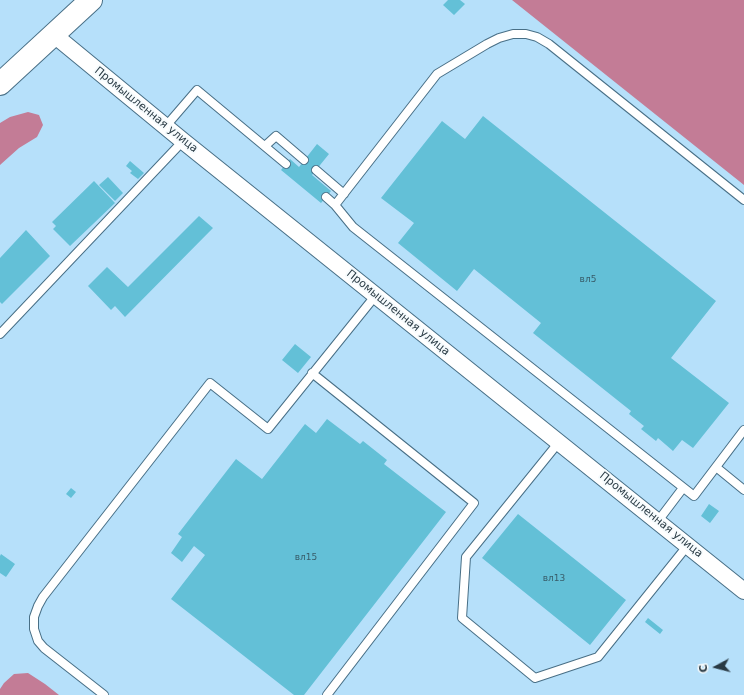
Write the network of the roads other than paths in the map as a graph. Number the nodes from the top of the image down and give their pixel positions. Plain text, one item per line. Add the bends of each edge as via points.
1 (91, 0) edge
2 (53, 34) junction
3 (0, 84) edge
4 (166, 126) junction
5 (183, 141) junction
6 (266, 146) junction
7 (304, 160) dead end
8 (286, 164) dead end
9 (316, 170) dead end
10 (344, 194) junction
11 (326, 197) dead end
12 (744, 200) edge
13 (335, 205) junction
14 (376, 295) junction
15 (0, 334) edge
16 (312, 373) junction
17 (744, 430) edge
18 (559, 442) junction
19 (716, 467) junction
20 (683, 488) junction
21 (744, 490) edge
22 (658, 520) junction
23 (688, 545) junction
24 (744, 590) edge
25 (104, 695) edge
26 (327, 695) edge

1 - 2 main road
2 - 3 main road
2 - 4 street, Промышленная улица
4 - 5 street, Промышленная улица
4 - 6 lane via 197,90
5 - 14 street, Промышленная улица
5 - 15 lane
6 - 7 lane via 276,136
6 - 8 lane
9 - 10 lane
10 - 12 lane via 437,74 499,38 526,34 549,44
10 - 13 lane
11 - 13 lane
13 - 20 lane via 354,226
14 - 16 lane
14 - 18 street, Промышленная улица
16 - 25 lane via 268,429 210,383 43,596 34,618 38,641
16 - 26 lane via 474,503
17 - 19 lane
18 - 22 street, Промышленная улица
18 - 23 lane via 466,557 462,618 535,678 598,657
19 - 20 lane via 694,496
19 - 21 lane
20 - 22 lane
22 - 23 street, Промышленная улица
23 - 24 street, Промышленная улица

